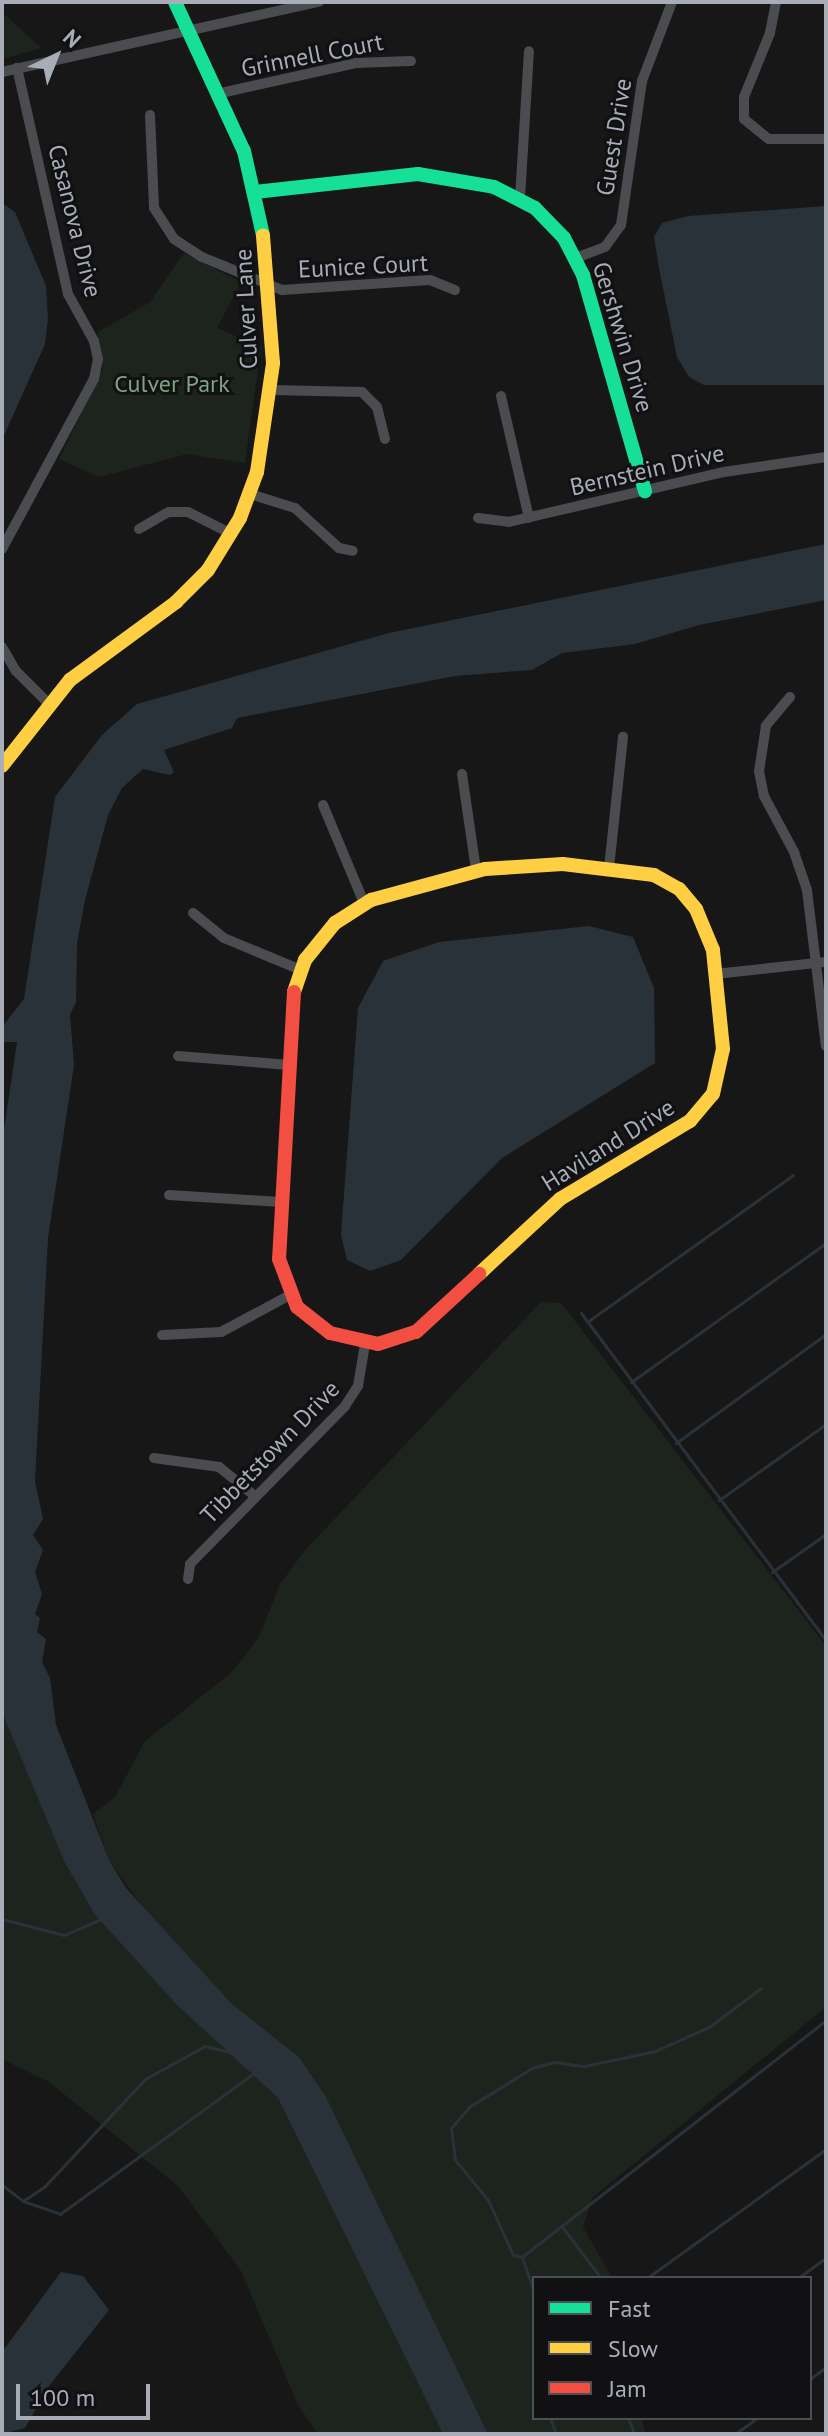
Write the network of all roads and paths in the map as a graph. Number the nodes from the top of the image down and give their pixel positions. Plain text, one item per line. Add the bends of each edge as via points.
1 (175, 2) edge
2 (319, 2) edge
3 (672, 2) edge
4 (776, 2) edge
5 (191, 28) junction
6 (529, 51) dead end
7 (411, 61) dead end
8 (17, 68) junction
9 (2, 72) edge
10 (221, 93) junction
11 (150, 115) dead end
12 (826, 139) edge
13 (255, 192) junction
14 (520, 198) junction
15 (576, 258) junction
16 (272, 287) junction
17 (455, 290) dead end
18 (271, 390) junction
19 (501, 396) dead end
20 (385, 439) dead end
21 (826, 457) edge
22 (645, 491) junction
23 (250, 494) junction
24 (478, 518) dead end
25 (529, 518) junction
26 (139, 529) dead end
27 (232, 534) junction
28 (2, 549) edge
29 (353, 551) dead end
30 (2, 647) edge
31 (790, 697) dead end
32 (48, 703) junction
33 (623, 737) dead end
34 (2, 766) edge
35 (462, 774) dead end
36 (323, 805) dead end
37 (609, 868) junction
38 (476, 870) junction
39 (364, 903) junction
40 (193, 913) dead end
41 (821, 962) edge
42 (301, 970) junction
43 (715, 974) junction
44 (826, 1046) edge
45 (178, 1056) dead end
46 (289, 1065) junction
47 (169, 1195) dead end
48 (281, 1202) junction
49 (290, 1295) junction
50 (162, 1335) dead end
51 (365, 1344) junction
52 (154, 1458) dead end
53 (255, 1496) junction
54 (188, 1579) dead end

1 - 5 street, Culver Lane
2 - 5 street
3 - 15 street, Guest Drive via 642,81 621,225 605,247
4 - 12 street via 762,57 744,97 744,119 769,139
5 - 8 street
5 - 10 street, Culver Lane
6 - 14 street
7 - 10 street, Grinnell Court via 356,63
8 - 9 street
8 - 28 street, Casanova Drive via 68,294 98,359 94,379
10 - 13 street, Culver Lane
11 - 16 street, Eunice Court via 151,196 165,230 202,257
13 - 14 street, Gershwin Drive via 418,174 477,182
13 - 16 street, Culver Lane
14 - 15 street, Gershwin Drive via 558,230
15 - 22 street, Gershwin Drive
16 - 17 street, Eunice Court via 292,291 430,280
16 - 18 street, Culver Lane
18 - 20 street via 362,392 377,407
18 - 23 street, Culver Lane
19 - 25 street
21 - 22 street, Bernstein Drive via 781,461
22 - 25 street, Bernstein Drive
23 - 27 street, Culver Lane
23 - 29 street via 295,508 339,548
24 - 25 street, Bernstein Drive
26 - 27 street via 169,512 188,512
27 - 32 street, Culver Lane via 208,570 176,602 87,665
30 - 32 street via 16,671
31 - 41 street via 766,726 759,771 764,796 802,870
32 - 34 street, Culver Lane
33 - 37 street
35 - 38 street
36 - 39 street
37 - 38 street, Haviland Drive via 563,864
37 - 43 street, Haviland Drive via 654,875 687,898 709,936
38 - 39 street, Haviland Drive
39 - 42 street, Haviland Drive via 323,935
40 - 42 street via 224,938
41 - 43 street
41 - 44 street
42 - 46 street, Haviland Drive
43 - 51 street, Haviland Drive via 722,1064 713,1094 700,1112 560,1199 416,1332 392,1342
45 - 46 street
46 - 48 street, Haviland Drive
47 - 48 street
48 - 49 street, Haviland Drive via 279,1259
49 - 50 street via 221,1332
49 - 51 street, Haviland Drive via 315,1323
51 - 53 street, Tibbetstown Drive via 354,1394
52 - 53 street via 219,1467
53 - 54 street, Tibbetstown Drive via 190,1564

